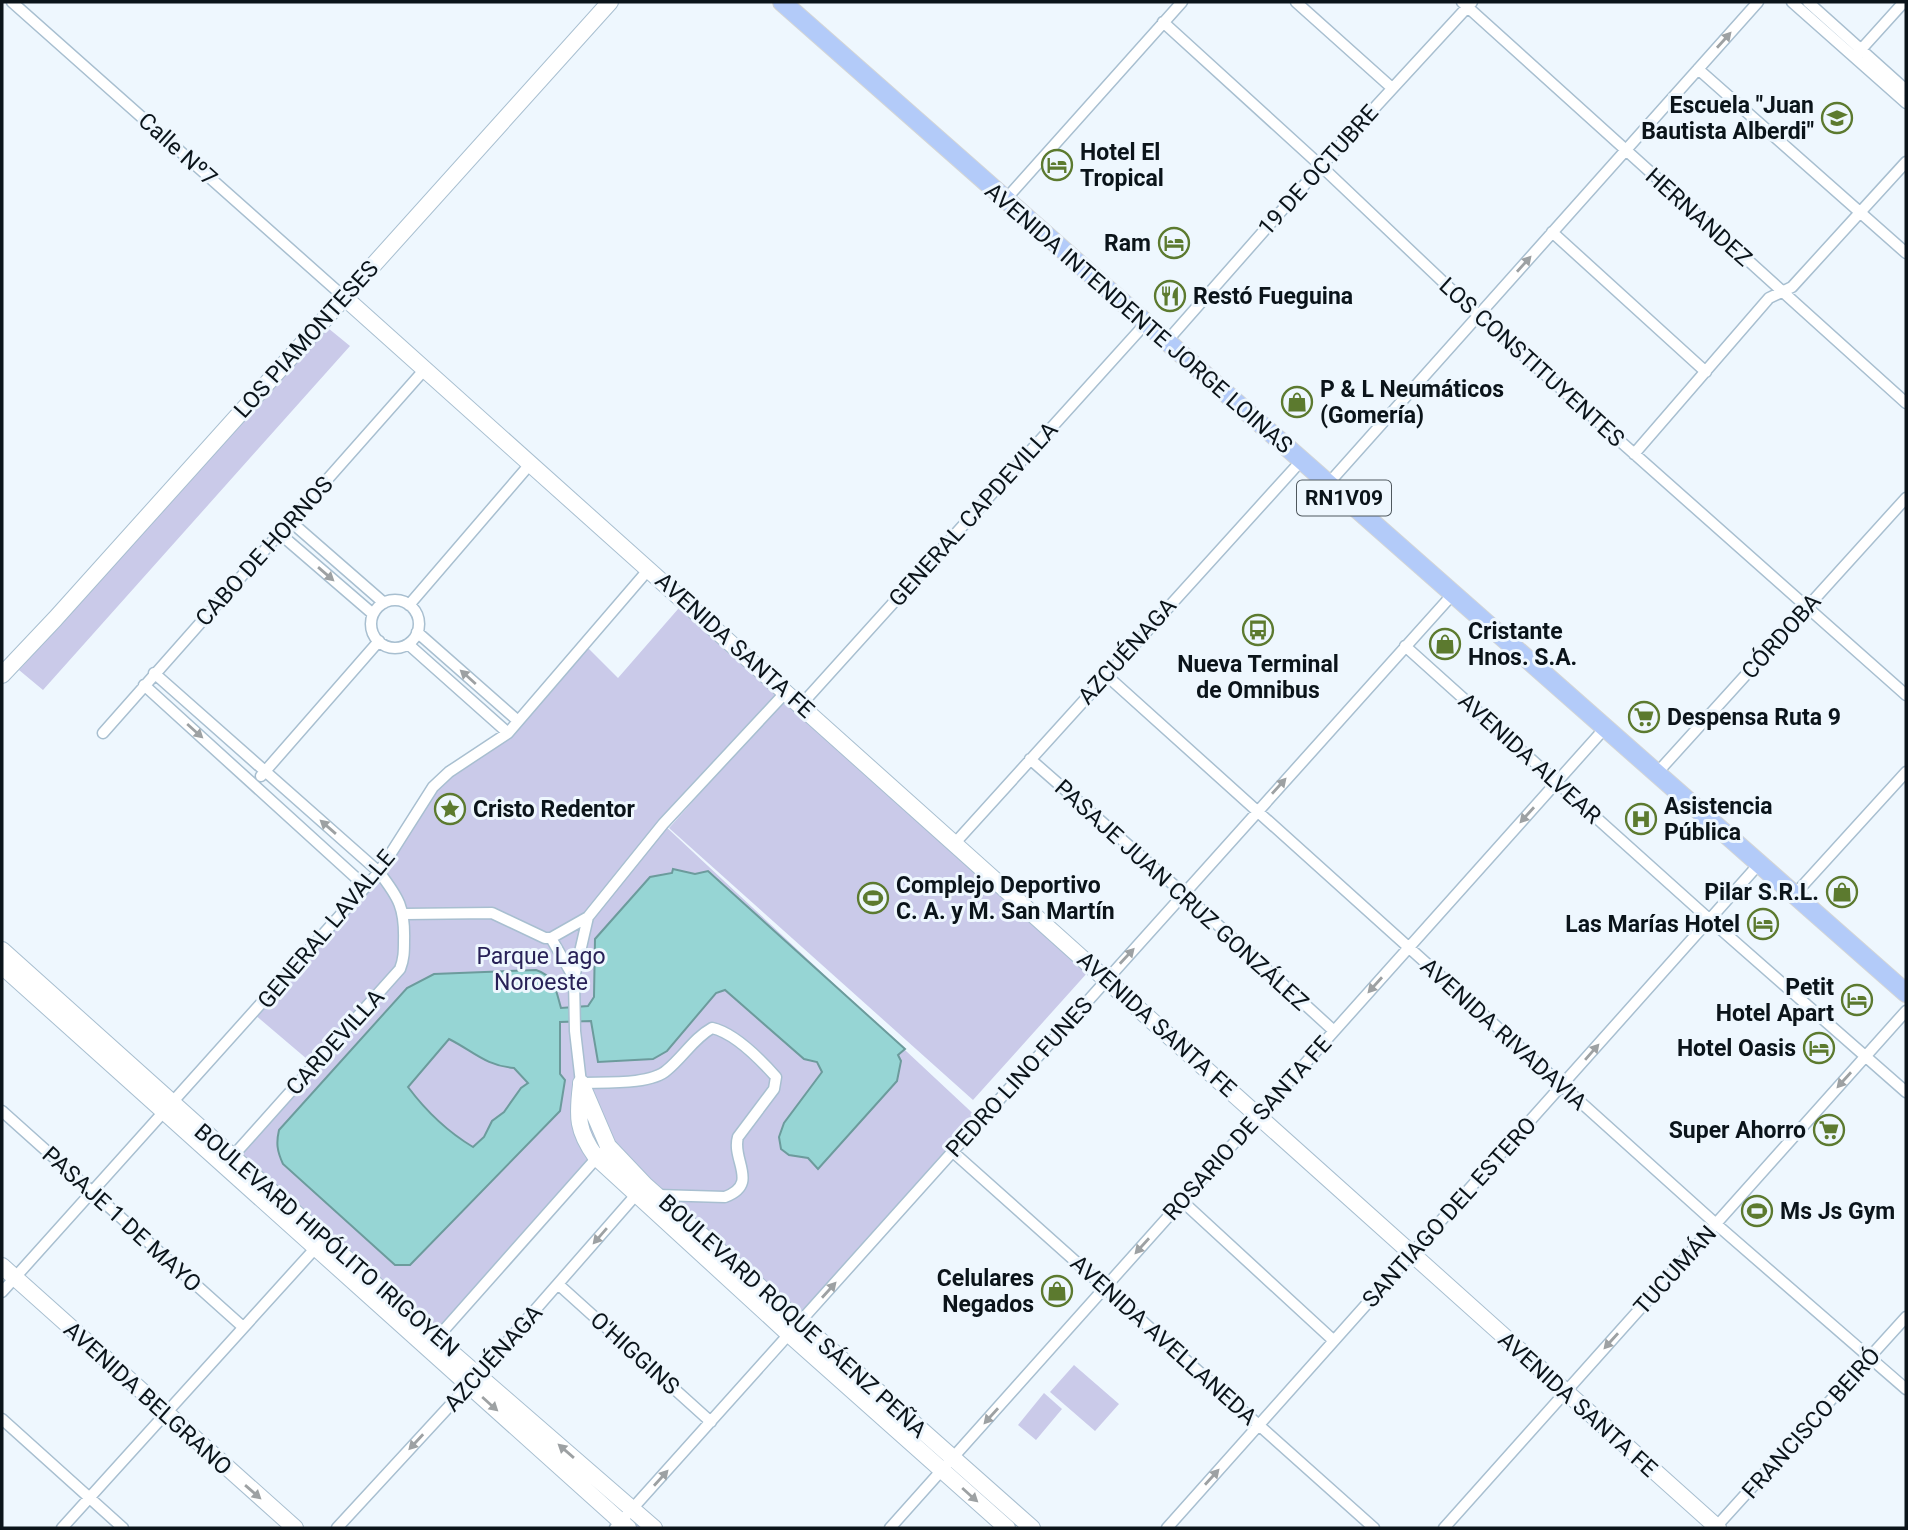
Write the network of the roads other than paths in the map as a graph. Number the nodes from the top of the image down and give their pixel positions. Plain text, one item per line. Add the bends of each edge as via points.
1 (12, 2) edge
2 (610, 2) edge
3 (782, 2) edge
4 (1182, 2) edge
5 (1296, 2) edge
6 (1758, 2) edge
7 (1792, 2) edge
8 (1808, 2) edge
9 (1904, 2) edge
10 (1467, 3) edge
11 (1163, 22) junction
12 (1858, 53) junction
13 (1698, 69) junction
14 (1392, 88) junction
15 (1906, 90) edge
16 (1906, 103) edge
17 (1626, 150) junction
18 (1906, 162) edge
19 (1321, 166) junction
20 (1005, 200) junction
21 (1861, 212) junction
22 (1552, 232) junction
23 (1906, 253) edge
24 (1783, 293) junction
25 (344, 297) junction
26 (1478, 315) junction
27 (1146, 323) junction
28 (1167, 341) junction
29 (425, 369) junction
30 (1706, 372) junction
31 (1906, 403) edge
32 (1634, 454) junction
33 (1301, 461) junction
34 (531, 463) junction
35 (1328, 484) junction
36 (1906, 498) edge
37 (290, 521) junction
38 (279, 533) junction
39 (649, 569) junction
40 (1452, 595) junction
41 (384, 603) junction
42 (409, 605) junction
43 (1806, 608) junction
44 (373, 614) junction
45 (417, 632) junction
46 (379, 641) junction
47 (408, 644) junction
48 (1405, 646) junction
49 (154, 673) junction
50 (2, 675) edge
51 (1106, 675) junction
52 (144, 685) junction
53 (786, 692) junction
54 (1906, 695) edge
55 (801, 705) junction
56 (518, 722) junction
57 (1605, 728) junction
58 (103, 733) dead end
59 (508, 733) junction
60 (1030, 759) junction
61 (265, 771) junction
62 (1906, 772) edge
63 (1657, 773) junction
64 (1557, 781) junction
65 (254, 783) junction
66 (1258, 810) junction
67 (955, 843) junction
68 (1759, 864) junction
69 (379, 872) junction
70 (365, 886) junction
71 (1184, 894) junction
72 (1795, 894) junction
73 (405, 914) junction
74 (588, 916) junction
75 (1709, 919) junction
76 (551, 938) junction
77 (1408, 948) junction
78 (2, 950) edge
79 (6, 969) edge
80 (574, 978) junction
81 (1106, 979) junction
82 (1906, 993) edge
83 (1906, 1011) edge
84 (1334, 1031) junction
85 (1866, 1056) junction
86 (581, 1083) junction
87 (1562, 1086) junction
88 (1906, 1092) edge
89 (167, 1106) junction
90 (2, 1111) edge
91 (1259, 1115) junction
92 (602, 1151) junction
93 (953, 1152) junction
94 (232, 1157) junction
95 (90, 1191) junction
96 (646, 1192) junction
97 (1182, 1201) junction
98 (1716, 1224) junction
99 (320, 1243) junction
100 (1411, 1252) junction
101 (2, 1266) edge
102 (15, 1278) junction
103 (559, 1285) junction
104 (1105, 1287) junction
105 (2, 1292) edge
106 (1906, 1317) edge
107 (801, 1321) junction
108 (243, 1327) junction
109 (789, 1334) junction
110 (436, 1339) junction
111 (1333, 1340) junction
112 (1870, 1358) junction
113 (474, 1380) junction
114 (1906, 1389) edge
115 (1565, 1393) junction
116 (165, 1414) junction
117 (2, 1419) edge
118 (711, 1422) junction
119 (1258, 1425) junction
120 (947, 1464) junction
121 (89, 1498) junction
122 (633, 1509) junction
123 (621, 1526) edge
124 (62, 1528) edge
125 (123, 1528) edge
126 (295, 1528) edge
127 (337, 1528) edge
128 (654, 1528) edge
129 (890, 1528) edge
130 (1007, 1528) edge
131 (1032, 1528) edge
132 (1167, 1528) edge
133 (1374, 1528) edge
134 (1444, 1528) edge
135 (1717, 1528) edge

1 - 25 street, Calle Nº7
2 - 25 street, LOS PIAMONTESES
3 - 20 main road, AVENIDA INTENDENTE JORGE LOINAS / RN1V09
4 - 11 street
5 - 14 street
13 -> 6 street
7 - 12 street
8 - 12 street
9 - 12 street
10 - 14 street, 19 DE OCTUBRE
10 - 17 street, HERNANDEZ
11 - 19 street, LOS CONSTITUYENTES
11 - 20 street
12 - 15 street
12 - 16 street
13 - 17 street
13 - 21 street
14 - 19 street, 19 DE OCTUBRE
17 - 22 street
17 - 24 street, HERNANDEZ
18 - 21 street
19 - 26 street, LOS CONSTITUYENTES
19 - 28 street, 19 DE OCTUBRE
20 - 27 main road, AVENIDA INTENDENTE JORGE LOINAS / RN1V09
21 - 23 street
21 - 24 street
26 -> 22 street
22 - 30 street
24 - 30 street via 1769,298
24 - 31 street, HERNANDEZ
25 - 29 street, AVENIDA SANTA FE
25 - 50 street, LOS PIAMONTESES
26 - 32 street, LOS CONSTITUYENTES
26 - 35 street
27 - 28 main road, AVENIDA INTENDENTE JORGE LOINAS / RN1V09
27 - 55 street, GENERAL CAPDEVILLA
28 - 33 main road, AVENIDA INTENDENTE JORGE LOINAS / RN1V09
29 - 34 street, AVENIDA SANTA FE
29 - 37 street, CABO DE HORNOS
30 - 32 street
32 - 43 street, LOS CONSTITUYENTES
33 - 35 main road, AVENIDA INTENDENTE JORGE LOINAS / RN1V09
33 - 51 street, AZCUÉNAGA
34 - 39 street, AVENIDA SANTA FE
34 - 42 street
35 - 40 main road, AVENIDA INTENDENTE JORGE LOINAS / RN1V09
36 - 43 street, CÓRDOBA
37 - 38 street, CABO DE HORNOS
37 - 41 street
38 -> 44 street
38 - 49 street, CABO DE HORNOS
39 - 53 street, AVENIDA SANTA FE
39 - 56 street, GENERAL LAVALLE
40 - 48 street, PEDRO LINO FUNES
40 - 57 main road, AVENIDA INTENDENTE JORGE LOINAS / RN1V09
41 - 42 street via 397,600
41 - 44 street
42 - 45 street via 417,614
43 - 54 street, LOS CONSTITUYENTES
43 - 63 street, CÓRDOBA
44 - 46 street via 372,629
45 - 47 street
56 -> 45 street
46 - 47 street via 393,647
46 - 61 street
47 - 59 street
48 - 64 street, AVENIDA ALVEAR
66 -> 48 street, PEDRO LINO FUNES
49 - 52 street, CABO DE HORNOS
49 - 61 street
51 - 60 street, AZCUÉNAGA
51 - 66 street, AVENIDA RIVADAVIA
52 - 58 street, CABO DE HORNOS
52 -> 65 street
53 - 55 street, AVENIDA SANTA FE
53 - 74 street via 663,824
55 - 67 street, AVENIDA SANTA FE
56 - 59 street, GENERAL LAVALLE
57 - 63 main road, AVENIDA INTENDENTE JORGE LOINAS / RN1V09
57 - 64 street, ROSARIO DE SANTA FE
59 - 69 street, GENERAL LAVALLE via 433,787
60 - 67 street, AZCUÉNAGA
60 - 71 street, PASAJE JUAN CRUZ GONZÁLEZ
61 - 65 street
69 -> 61 street
62 - 72 street
63 - 68 main road, AVENIDA INTENDENTE JORGE LOINAS / RN1V09
64 - 75 street, AVENIDA ALVEAR
64 -> 77 street, ROSARIO DE SANTA FE
65 - 70 street
66 - 71 street, PEDRO LINO FUNES
66 - 77 street, AVENIDA RIVADAVIA
67 - 81 street, AVENIDA SANTA FE
68 - 72 main road, AVENIDA INTENDENTE JORGE LOINAS / RN1V09
68 - 75 street, SANTIAGO DEL ESTERO
69 - 70 street, GENERAL LAVALLE
69 - 73 street
70 - 89 street, GENERAL LAVALLE
81 -> 71 street, PEDRO LINO FUNES
71 - 84 street, PASAJE JUAN CRUZ GONZÁLEZ
72 - 82 main road, AVENIDA INTENDENTE JORGE LOINAS / RN1V09
73 - 76 street via 492,913 537,936
73 - 94 street, CARDEVILLA via 400,969
74 - 76 street
74 - 80 street, BOULEVARD ROQUE SÁENZ PEÑA
75 - 85 street, AVENIDA ALVEAR
87 -> 75 street, SANTIAGO DEL ESTERO
76 - 80 street
77 -> 84 street, ROSARIO DE SANTA FE
77 - 87 street, AVENIDA RIVADAVIA
78 - 79 street, BOULEVARD HIPÓLITO IRIGOYEN
79 - 89 street, BOULEVARD HIPÓLITO IRIGOYEN
80 - 86 street, BOULEVARD ROQUE SÁENZ PEÑA
81 - 91 street, AVENIDA SANTA FE
81 - 93 street, PEDRO LINO FUNES
83 - 85 street, TUCUMÁN
84 - 91 street, ROSARIO DE SANTA FE
85 - 88 street, AVENIDA ALVEAR
85 -> 98 street, TUCUMÁN
86 - 92 street, BOULEVARD ROQUE SÁENZ PEÑA via 577,1118 584,1141
86 - 96 street via 657,1078 712,1028 723,1031 776,1077 774,1089 738,1137 743,1172 734,1194
87 - 98 street, AVENIDA RIVADAVIA
87 - 100 street, SANTIAGO DEL ESTERO
89 - 94 street, BOULEVARD HIPÓLITO IRIGOYEN
89 - 95 street, GENERAL LAVALLE
89 - 99 street, BOULEVARD HIPÓLITO IRIGOYEN
90 - 95 street, PASAJE 1 DE MAYO
91 - 97 street, ROSARIO DE SANTA FE
91 - 100 street, AVENIDA SANTA FE
92 - 96 street, BOULEVARD ROQUE SÁENZ PEÑA
92 - 110 street
93 - 104 street, AVENIDA AVELLANEDA
107 -> 93 street, PEDRO LINO FUNES
94 - 99 street, BOULEVARD HIPÓLITO IRIGOYEN
95 - 102 street, GENERAL LAVALLE
95 - 108 street, PASAJE 1 DE MAYO
96 -> 103 street, AZCUÉNAGA
96 - 107 street, BOULEVARD ROQUE SÁENZ PEÑA
96 - 109 street, BOULEVARD ROQUE SÁENZ PEÑA
97 -> 104 street, ROSARIO DE SANTA FE
97 - 111 street
98 - 112 street, AVENIDA RIVADAVIA
98 -> 115 street, TUCUMÁN
99 - 108 street
99 - 110 street, BOULEVARD HIPÓLITO IRIGOYEN
99 - 113 street, BOULEVARD HIPÓLITO IRIGOYEN
100 - 111 street, SANTIAGO DEL ESTERO
100 - 115 street, AVENIDA SANTA FE
101 - 102 street, AVENIDA BELGRANO
102 - 105 street, GENERAL LAVALLE
102 - 116 street, AVENIDA BELGRANO
103 - 113 street, AZCUÉNAGA
103 - 118 street, O'HIGGINS
104 - 119 street, AVENIDA AVELLANEDA
104 -> 120 street, ROSARIO DE SANTA FE
106 - 112 street, FRANCISCO BEIRÓ
107 - 109 street, PEDRO LINO FUNES
107 - 120 street, BOULEVARD ROQUE SÁENZ PEÑA
108 - 116 street
109 - 118 street, PEDRO LINO FUNES
109 - 120 street, BOULEVARD ROQUE SÁENZ PEÑA
110 - 113 street, BOULEVARD HIPÓLITO IRIGOYEN
111 - 119 street, SANTIAGO DEL ESTERO
112 - 114 street, AVENIDA RIVADAVIA
112 - 135 street, FRANCISCO BEIRÓ
122 -> 113 street, BOULEVARD HIPÓLITO IRIGOYEN
113 -> 123 street, BOULEVARD HIPÓLITO IRIGOYEN
113 -> 127 street, AZCUÉNAGA
115 - 134 street, TUCUMÁN
115 - 135 street, AVENIDA SANTA FE
116 - 121 street
116 -> 126 street, AVENIDA BELGRANO
117 - 121 street
122 -> 118 street, PEDRO LINO FUNES
132 -> 119 street, SANTIAGO DEL ESTERO
119 - 133 street, AVENIDA AVELLANEDA
120 - 129 street, ROSARIO DE SANTA FE
120 -> 130 street, BOULEVARD ROQUE SÁENZ PEÑA
120 - 131 street, BOULEVARD ROQUE SÁENZ PEÑA
121 - 124 street
121 - 125 street
122 - 123 street, PEDRO LINO FUNES
122 - 128 street, BOULEVARD HIPÓLITO IRIGOYEN

